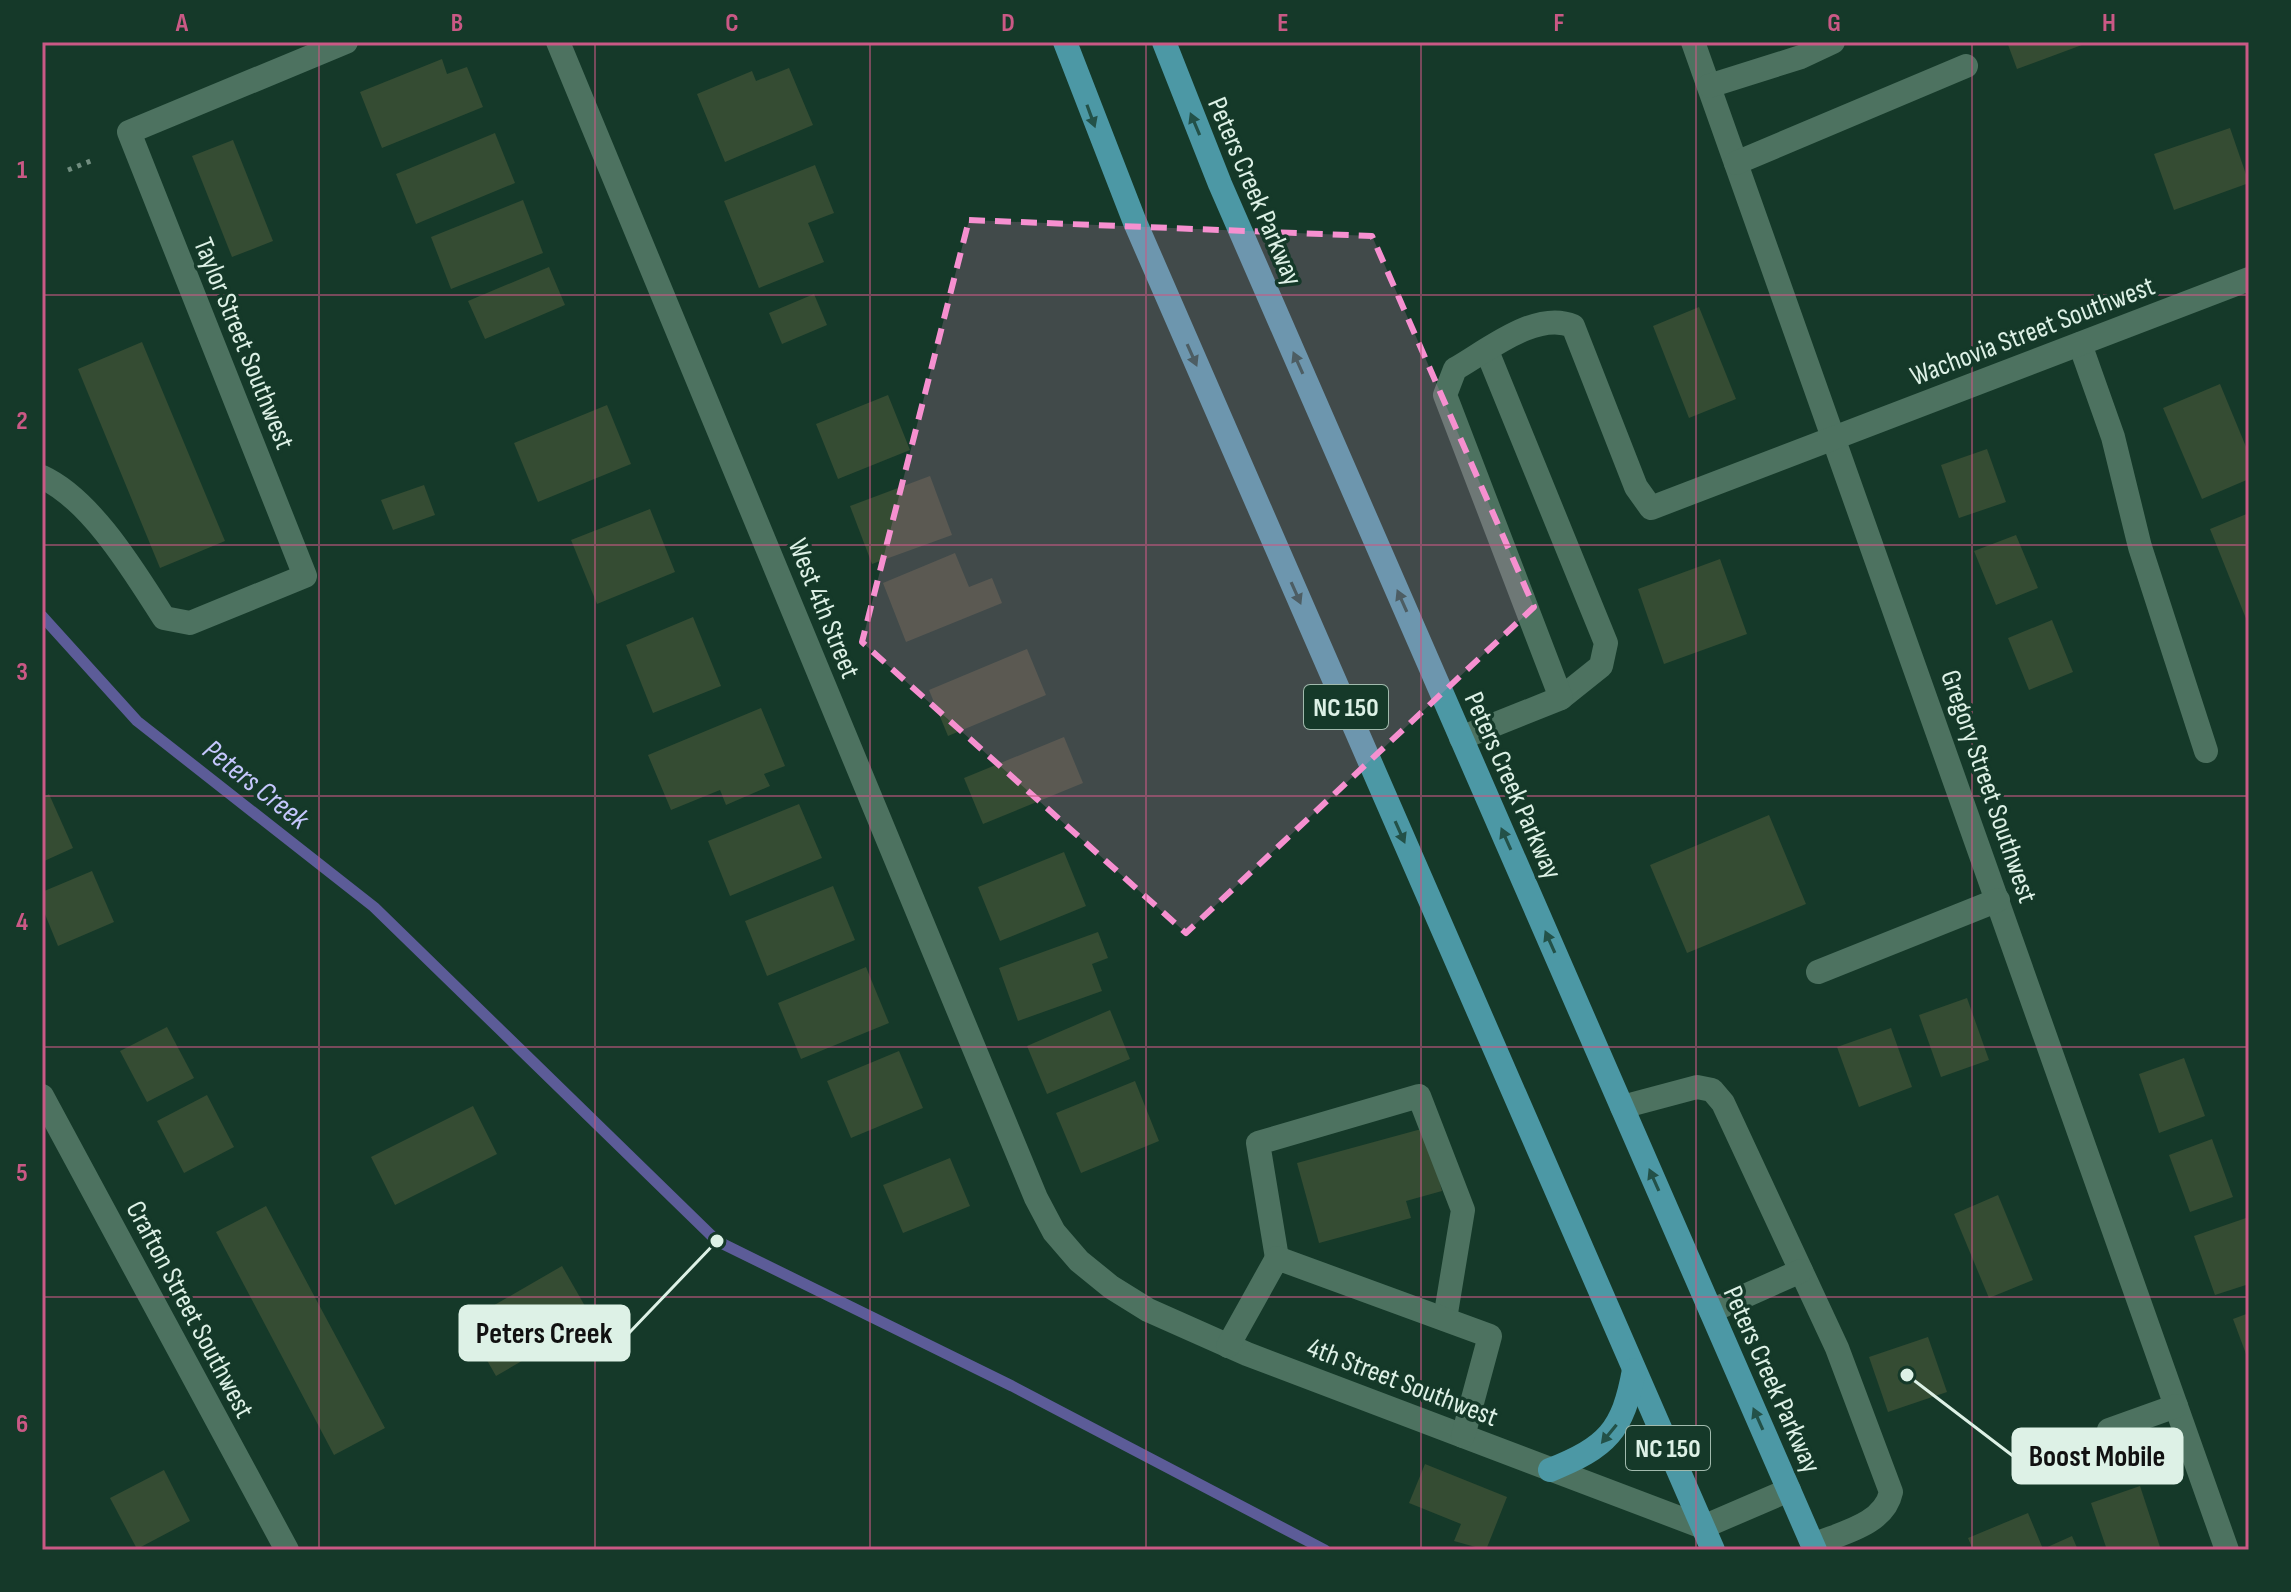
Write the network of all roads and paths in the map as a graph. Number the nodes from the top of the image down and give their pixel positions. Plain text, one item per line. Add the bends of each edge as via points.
1 (346, 42) edge
2 (558, 42) edge
3 (1065, 42) edge
4 (1164, 42) edge
5 (1693, 42) edge
6 (1833, 42) edge
7 (1966, 66) dead end
8 (1709, 86) junction
9 (93, 160) dead end
10 (1736, 163) junction
11 (68, 170) dead end
12 (2249, 279) edge
13 (2080, 344) junction
14 (1487, 351) junction
15 (1836, 437) junction
16 (42, 477) edge
17 (1561, 698) junction
18 (1461, 738) junction
19 (2206, 751) dead end
20 (1998, 900) junction
21 (1818, 972) dead end
22 (42, 1096) edge
23 (1622, 1107) junction
24 (1036, 1198) joint
25 (1277, 1258) junction
26 (1801, 1271) junction
27 (1711, 1311) junction
28 (1445, 1319) junction
29 (1228, 1346) junction
30 (1634, 1370) junction
31 (2176, 1406) junction
32 (2109, 1430) dead end
33 (1463, 1436) junction
34 (1550, 1470) junction
35 (1789, 1490) junction
36 (1703, 1527) junction
37 (1814, 1548) edge
38 (287, 1550) edge
39 (1713, 1550) edge
40 (2227, 1550) edge

1 - 16 street, Taylor Street Southwest via 129,132 305,576 190,623 164,618 89,515
2 - 24 street, West 4th Street
3 -> 30 main road, NC 150 via 1140,235
18 -> 4 main road, Peters Creek Parkway via 1214,171
5 - 8 street, Gregory Street Southwest
6 - 8 street
7 - 10 street
8 - 10 street, Gregory Street Southwest
9 - 11 path
10 - 15 street, Gregory Street Southwest
12 - 13 street, Wachovia Street Southwest
13 - 15 street, Wachovia Street Southwest
13 - 19 street via 2113,437 2140,547
14 - 15 street, Wachovia Street Southwest via 1534,325 1561,320 1573,326 1636,487 1651,508
14 - 17 street via 1455,369 1445,395
14 - 17 street via 1606,643 1601,666
15 - 20 street, Gregory Street Southwest
17 - 18 street
23 -> 18 main road, Peters Creek Parkway
20 - 21 street
20 - 31 street, Gregory Street Southwest
22 - 38 street, Crafton Street Southwest
23 - 26 street via 1697,1087 1712,1090 1723,1103
27 -> 23 main road, Peters Creek Parkway
24 - 29 street, 4th Street Southwest via 1054,1232 1111,1287
25 - 28 street
25 - 28 street via 1258,1143 1419,1096 1463,1210
25 - 29 street
26 - 27 street
26 - 37 street via 1837,1348 1891,1492 1888,1507 1872,1520
35 -> 27 main road, Peters Creek Parkway
28 - 33 street via 1490,1336
29 - 33 street, 4th Street Southwest
30 -> 34 main road via 1613,1433 1586,1455
30 - 36 main road, NC 150
31 - 32 street
31 - 40 street, Gregory Street Southwest
33 - 34 street, 4th Street Southwest
34 - 36 street, 4th Street Southwest
35 - 36 street
35 - 37 main road, Peters Creek Parkway
36 - 39 main road, NC 150

